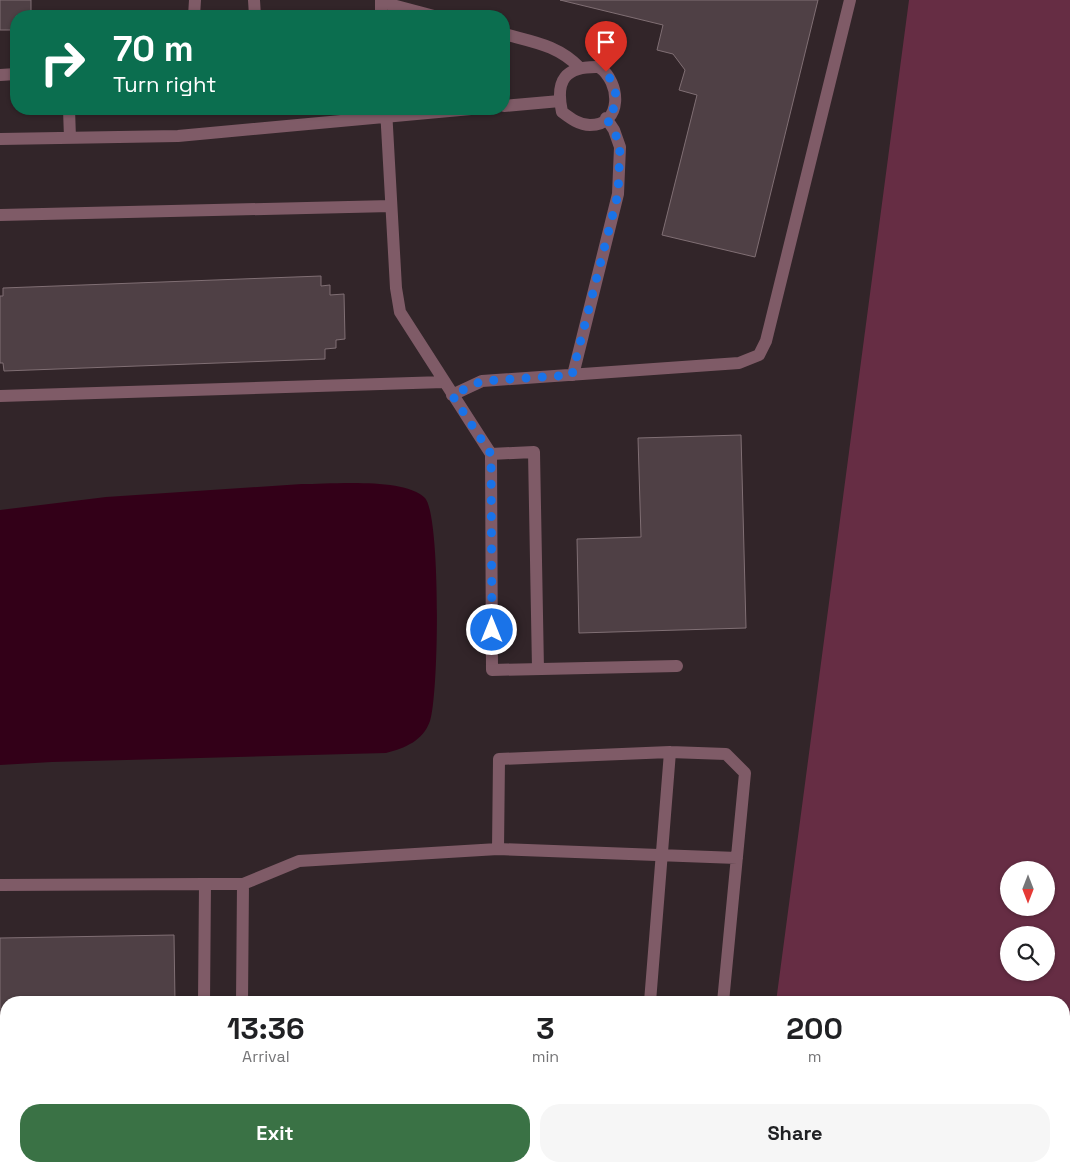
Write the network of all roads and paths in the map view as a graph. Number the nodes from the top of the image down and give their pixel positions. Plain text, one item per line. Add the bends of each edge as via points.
1 (850, 0) edge
2 (381, 1) edge
3 (413, 10) edge
4 (510, 36) edge
5 (580, 68) junction
6 (560, 101) junction
7 (510, 105) edge
8 (70, 115) edge
9 (368, 115) edge
10 (386, 115) edge
11 (606, 118) junction
12 (70, 138) junction
13 (0, 139) edge
14 (391, 206) junction
15 (0, 216) edge
16 (572, 375) junction
17 (444, 382) junction
18 (452, 395) junction
19 (0, 396) edge
20 (491, 454) junction
21 (677, 666) dead end
22 (538, 669) junction
23 (670, 752) junction
24 (498, 849) junction
25 (662, 855) junction
26 (737, 858) junction
27 (205, 884) junction
28 (243, 884) junction
29 (0, 885) edge
30 (204, 996) edge
31 (242, 996) edge
32 (650, 996) edge
33 (724, 996) edge

1 - 16 street via 766,342 759,355 739,363
2 - 3 street
4 - 5 street via 554,48 570,57
5 - 6 street via 563,79
5 - 11 street via 599,67 613,82 616,106
6 - 7 street
6 - 11 street via 562,112 576,122 591,125
8 - 12 street
9 - 12 street via 178,136
10 - 14 street
11 - 16 street via 620,147 618,194
12 - 13 street
14 - 15 street
14 - 17 street via 400,312
16 - 18 street via 482,381
17 - 18 street
17 - 19 street
18 - 20 street
20 - 22 street via 534,452
20 - 22 street via 492,670
21 - 22 street
23 - 24 street via 499,759
23 - 25 street
23 - 26 street via 726,754 745,773
24 - 25 street
24 - 28 street via 299,861
25 - 26 street
25 - 32 street
26 - 33 street
27 - 28 street
27 - 29 street
27 - 30 street
28 - 31 street

